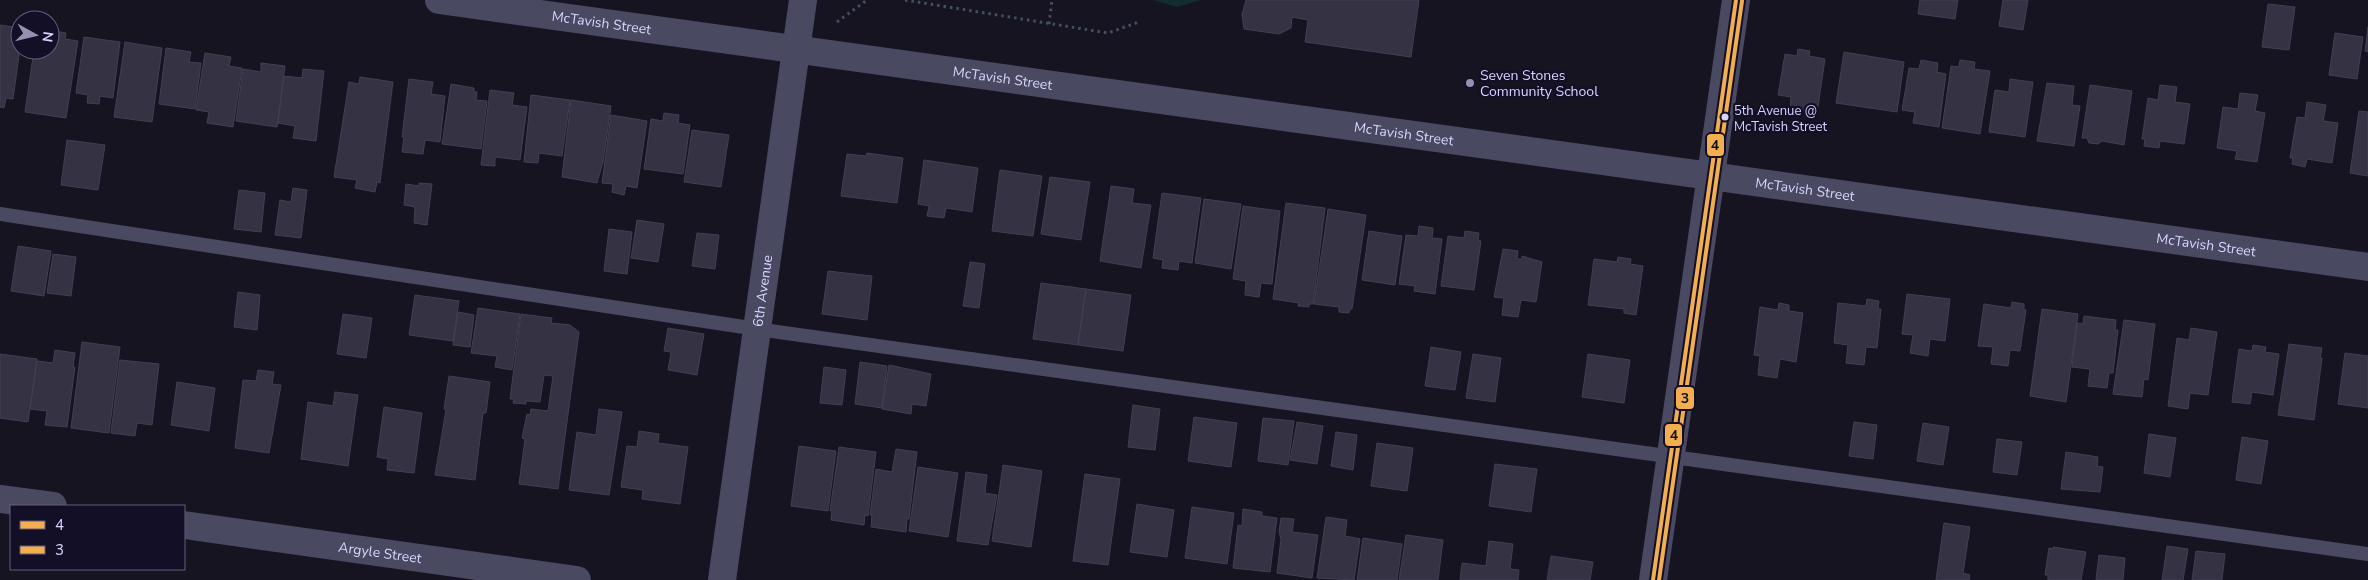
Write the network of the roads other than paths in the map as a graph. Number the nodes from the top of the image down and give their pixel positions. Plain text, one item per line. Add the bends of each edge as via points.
1 (439, 0) edge
2 (803, 0) edge
3 (1736, 0) edge
4 (796, 51) junction
5 (1710, 176) junction
6 (0, 214) edge
7 (2368, 267) edge
8 (757, 329) junction
9 (1671, 457) junction
10 (0, 499) edge
11 (46, 505) edge
12 (185, 525) edge
13 (2368, 554) edge
14 (577, 580) edge
15 (722, 580) edge
16 (1653, 580) edge

1 - 4 street, McTavish Street
2 - 4 street, 6th Avenue
3 - 5 street
4 - 5 street, McTavish Street
4 - 8 street, 6th Avenue
5 - 7 street, McTavish Street
5 - 9 street
6 - 8 lane
8 - 9 lane
8 - 15 street, 6th Avenue
9 - 13 lane
9 - 16 street
10 - 11 street
12 - 14 street, Argyle Street

